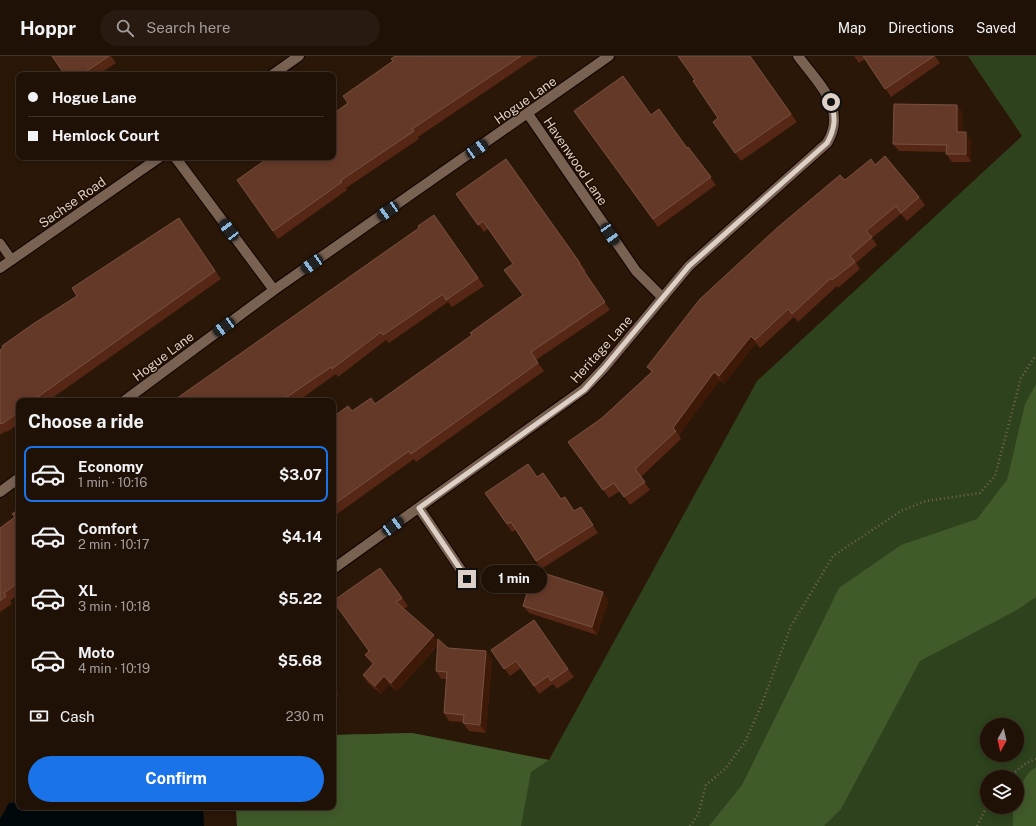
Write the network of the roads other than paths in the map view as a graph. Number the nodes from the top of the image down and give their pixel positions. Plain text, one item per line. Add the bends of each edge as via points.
1 (299, 56) edge
2 (609, 56) edge
3 (798, 56) edge
4 (276, 72) edge
5 (528, 114) junction
6 (156, 160) edge
7 (178, 160) edge
8 (0, 243) edge
9 (12, 260) junction
10 (0, 268) edge
11 (274, 290) junction
12 (663, 298) junction
13 (128, 398) edge
14 (16, 480) edge
15 (0, 492) edge
16 (419, 508) junction
17 (336, 567) edge
18 (467, 579) dead end

1 - 4 street
2 - 5 street, Hogue Lane
3 - 12 street, Heritage Lane via 831,102 835,112 835,123 827,143 689,266
5 - 11 street, Hogue Lane
5 - 12 street, Havenwood Lane via 636,271
6 - 9 street, Sachse Road
7 - 11 street
8 - 9 lane
9 - 10 street, Sachse Road
11 - 13 street, Hogue Lane
12 - 16 street, Heritage Lane via 584,390
14 - 15 street
16 - 17 street, Heritage Lane
16 - 18 street

